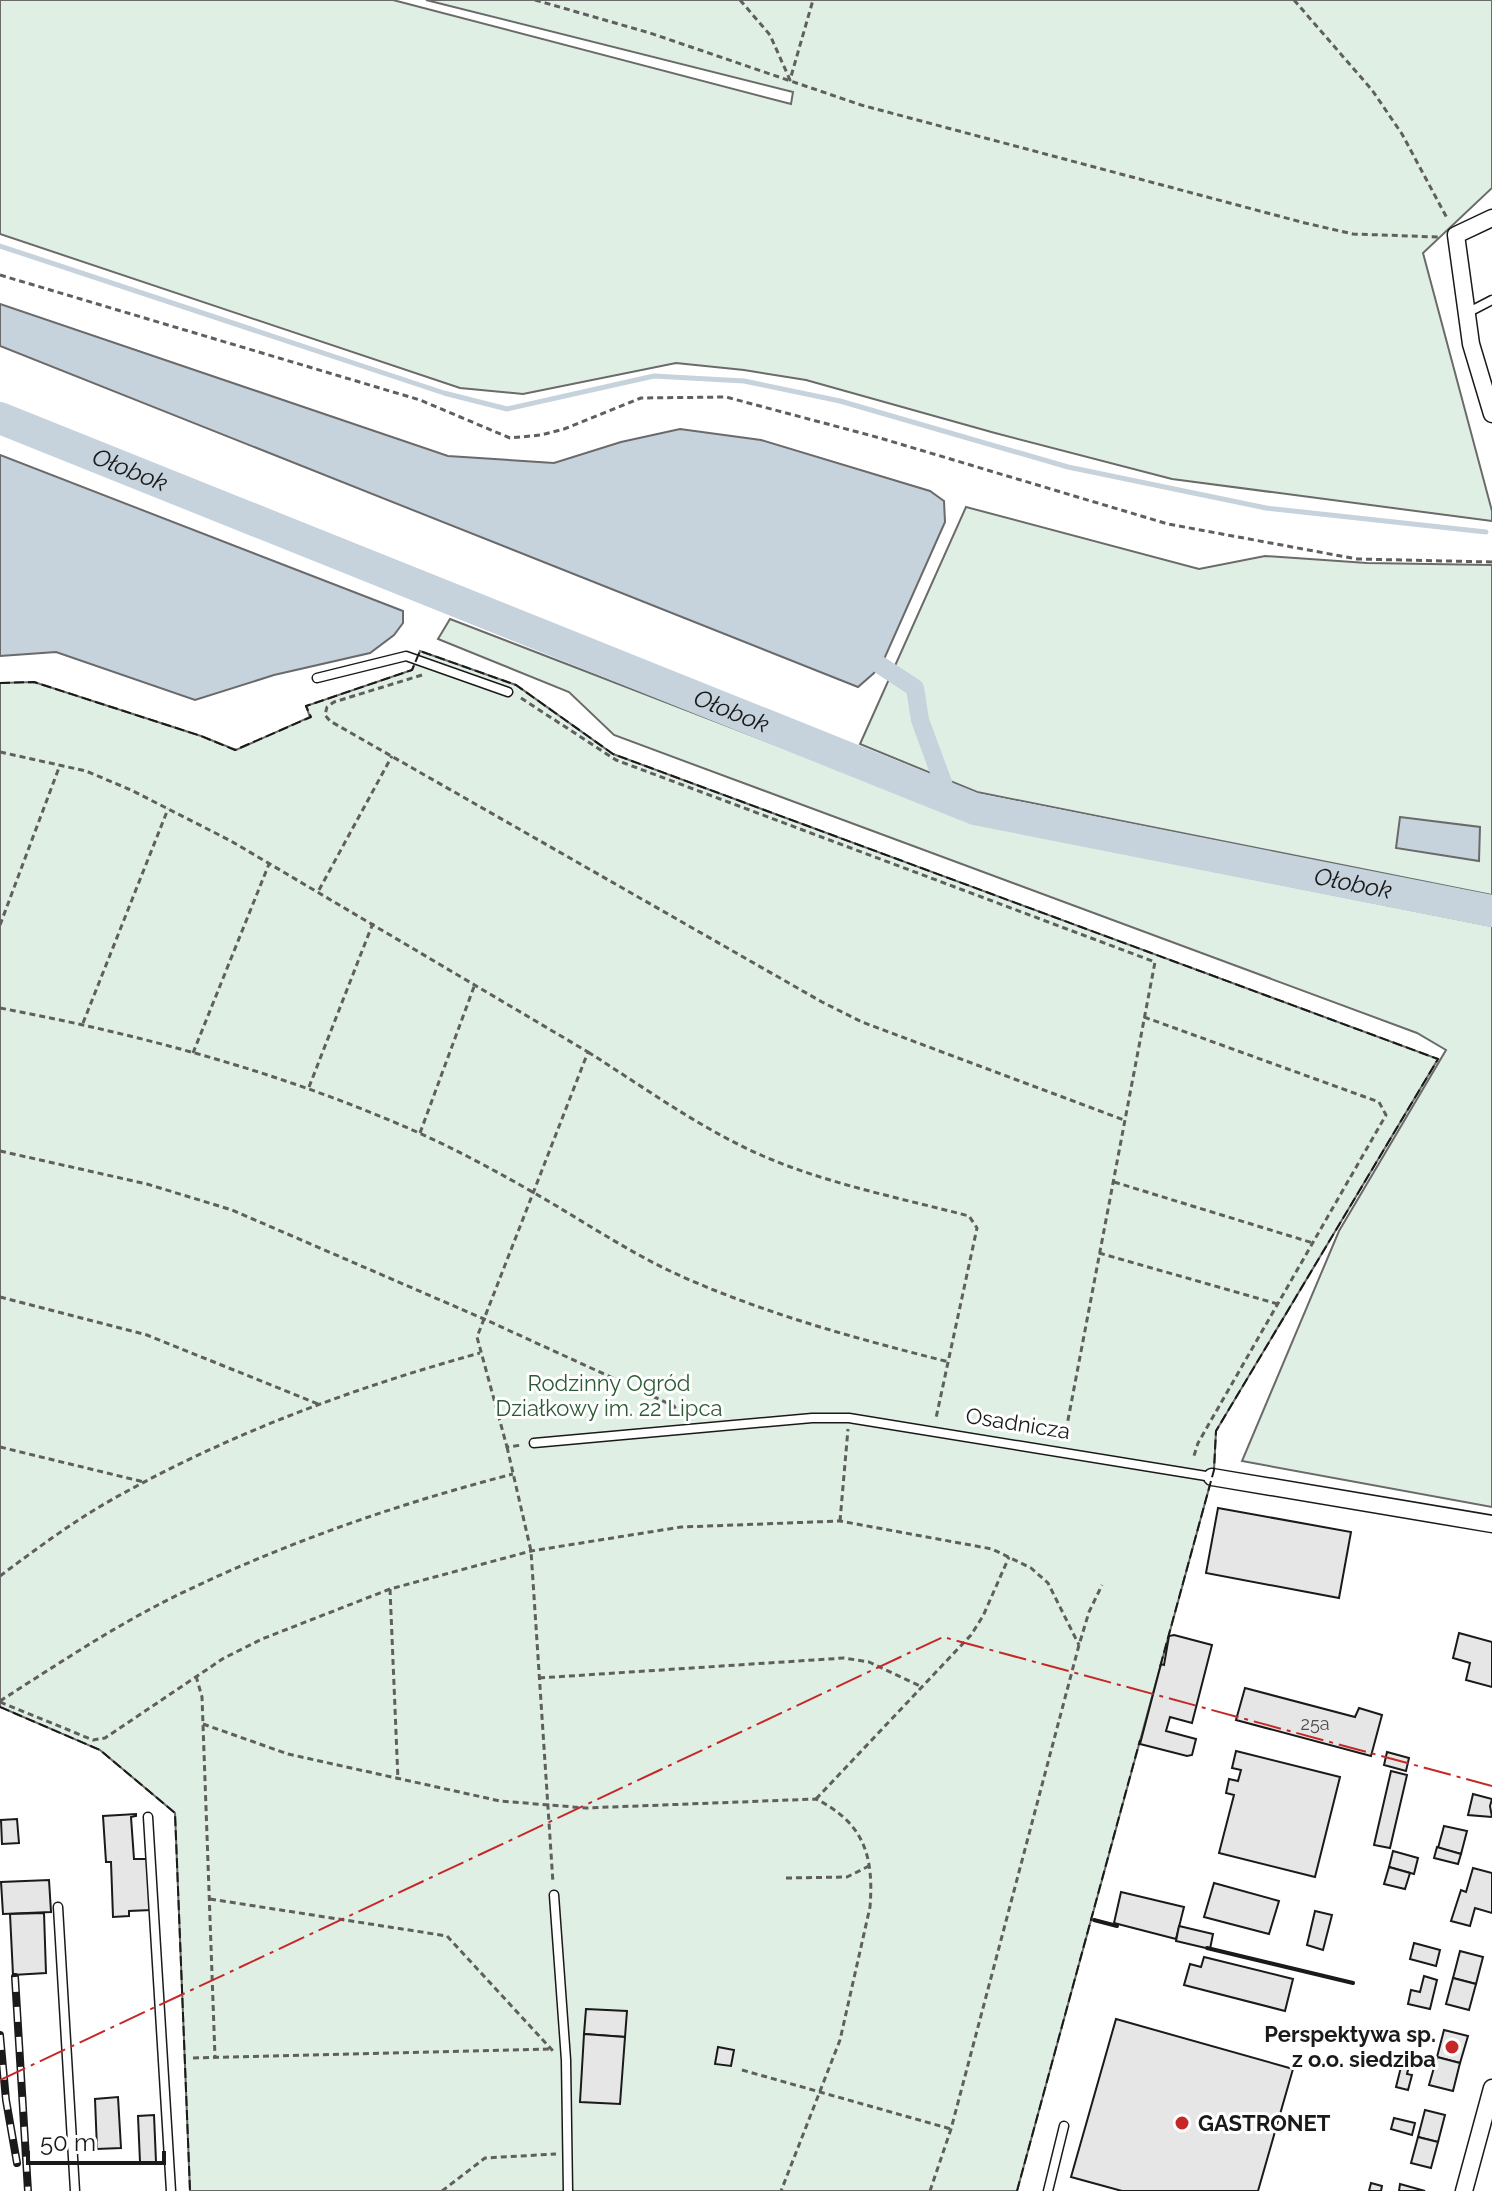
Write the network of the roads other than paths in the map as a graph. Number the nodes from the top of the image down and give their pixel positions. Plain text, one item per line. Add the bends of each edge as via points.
1 (1492, 218) edge
2 (1492, 300) edge
3 (1466, 313) junction
4 (1489, 390) edge
5 (1492, 414) edge
6 (317, 678) dead end
7 (508, 692) road end
8 (534, 1443) road end
9 (1212, 1477) joint
10 (1492, 1524) edge
11 (148, 1817) dead end
12 (554, 1895) road end
13 (58, 1907) dead end
14 (1492, 2088) edge
15 (1064, 2126) dead end
16 (75, 2191) edge
17 (171, 2191) edge
18 (568, 2191) edge
19 (1048, 2191) edge
20 (1464, 2191) edge

1 - 3 street via 1456,235
2 - 3 lane
3 - 4 street via 1471,344
4 - 5 street
6 - 7 lane via 406,656
8 - 9 lane, Osadnicza via 849,1418
9 - 10 street, Osadnicza
11 - 17 lane
12 - 18 lane via 566,2060
13 - 16 lane
14 - 20 street
15 - 19 lane

